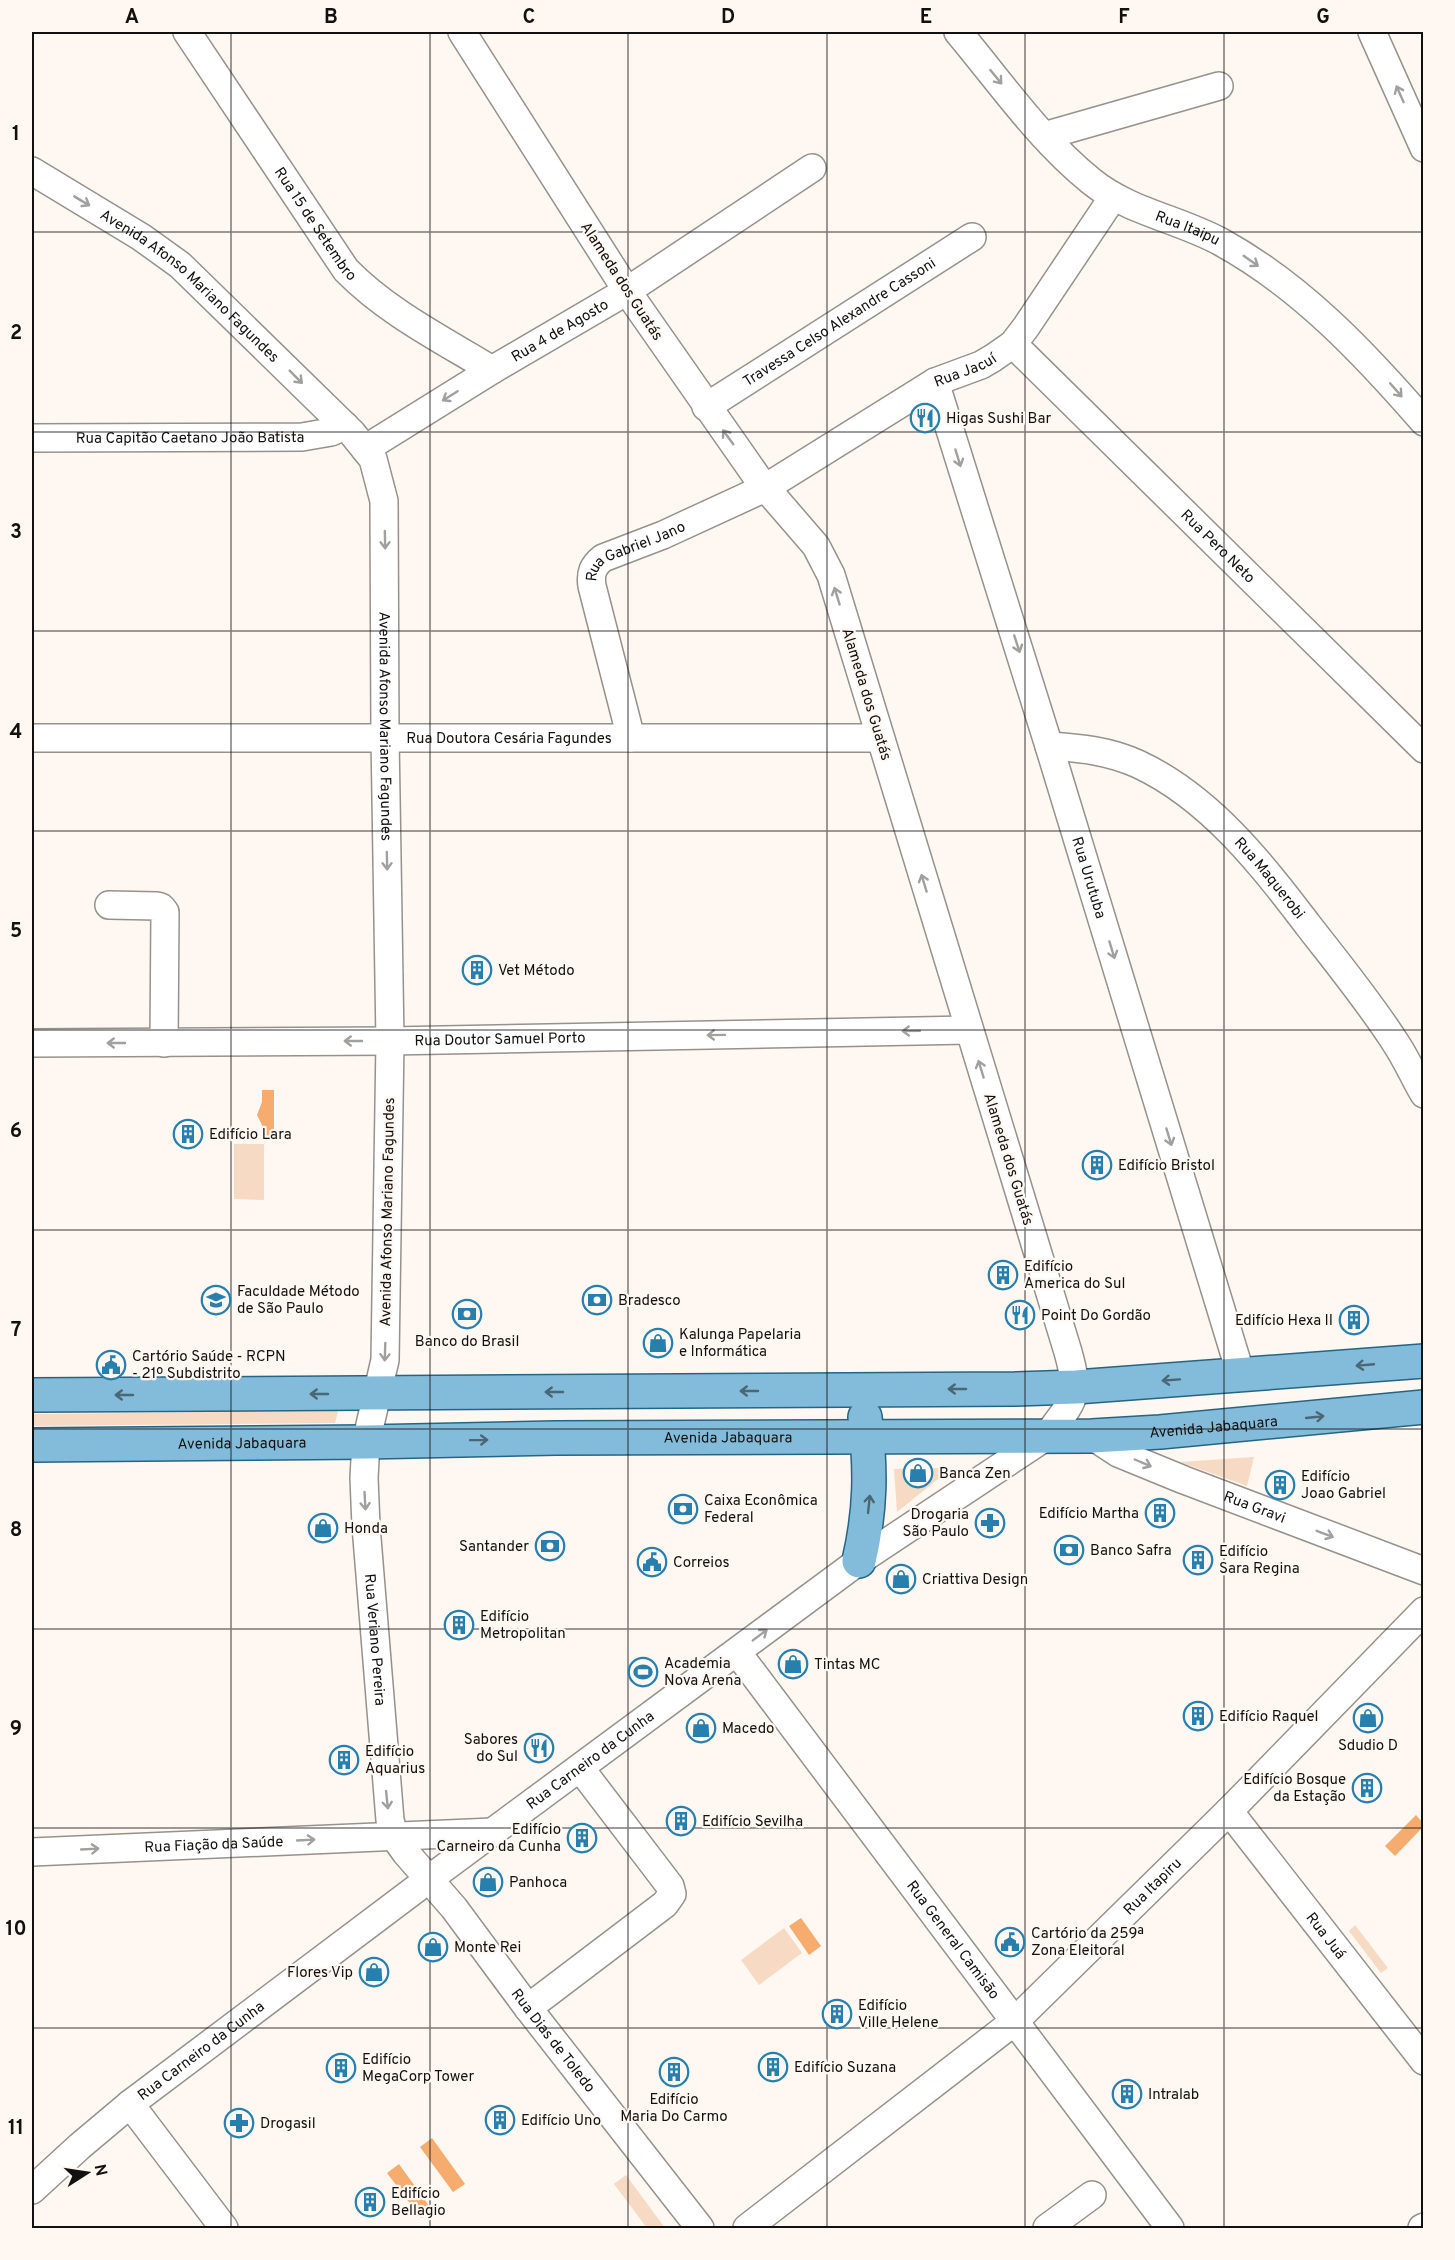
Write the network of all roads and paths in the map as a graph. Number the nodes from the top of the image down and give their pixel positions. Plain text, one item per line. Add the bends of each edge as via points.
1 (187, 32) edge
2 (462, 32) edge
3 (958, 32) edge
4 (1372, 32) edge
5 (1219, 86) dead end
6 (1044, 136) junction
7 (1424, 148) edge
8 (812, 168) dead end
9 (32, 171) edge
10 (1113, 197) junction
11 (972, 237) dead end
12 (627, 291) junction
13 (1013, 344) junction
14 (492, 370) junction
15 (935, 382) junction
16 (706, 407) junction
17 (1424, 422) edge
18 (345, 426) junction
19 (32, 438) edge
20 (365, 449) junction
21 (765, 488) junction
22 (385, 737) junction
23 (32, 738) edge
24 (631, 738) junction
25 (880, 738) junction
26 (1049, 747) junction
27 (1424, 749) edge
28 (109, 905) dead end
29 (969, 1030) junction
30 (390, 1041) junction
31 (164, 1042) junction
32 (32, 1043) edge
33 (1424, 1094) edge
34 (1424, 1361) edge
35 (1241, 1375) junction
36 (1076, 1387) junction
37 (862, 1390) junction
38 (377, 1394) junction
39 (32, 1395) edge
40 (1424, 1407) edge
41 (1047, 1436) junction
42 (1092, 1436) junction
43 (868, 1438) junction
44 (366, 1442) junction
45 (32, 1445) edge
46 (859, 1561) junction
47 (1424, 1571) edge
48 (1424, 1611) edge
49 (737, 1652) junction
50 (580, 1768) junction
51 (1229, 1810) junction
52 (493, 1832) junction
53 (400, 1844) junction
54 (32, 1852) edge
55 (429, 1879) junction
56 (403, 1899) junction
57 (528, 2007) junction
58 (1015, 2021) junction
59 (1424, 2061) edge
60 (130, 2104) junction
61 (32, 2190) edge
62 (1092, 2195) dead end
63 (224, 2229) edge
64 (700, 2229) edge
65 (747, 2229) edge
66 (1047, 2229) edge
67 (1170, 2229) edge

1 - 14 street, Rua 15 de Setembro via 346,270 392,309
2 - 12 street, Alameda dos Guatás
3 -> 6 street, Rua Itaipu
7 -> 4 street
5 - 6 street
6 - 10 street, Rua Itaipu
8 - 12 street, Rua 4 de Agosto
9 -> 18 street, Avenida Afonso Mariano Fagundes via 180,265
10 - 13 street, Rua Jacuí
10 -> 17 street, Rua Itaipu via 1221,242 1289,287 1341,334
11 - 16 street, Travessa Celso Alexandre Cassoni
12 - 14 street, Rua 4 de Agosto
12 - 16 street, Alameda dos Guatás
13 - 15 street, Rua Jacuí via 981,365
13 - 27 street, Rua Pero Neto
14 -> 20 street, Rua 4 de Agosto
15 - 21 street, Rua Jacuí
15 -> 26 street, Rua Urutuba
21 -> 16 street, Alameda dos Guatás
18 - 19 street, Rua Capitão Caetano João Batista via 302,437
18 - 20 street, Avenida Afonso Mariano Fagundes
20 -> 22 street, Avenida Afonso Mariano Fagundes via 373,459 384,501
21 - 24 street, Rua Gabriel Jano via 603,558 592,570 594,596
25 -> 21 street, Alameda dos Guatás via 831,575 816,546
22 - 23 street, Rua Doutora Cesária Fagundes
22 - 24 street, Rua Doutora Cesária Fagundes
22 -> 30 street, Avenida Afonso Mariano Fagundes
24 - 25 street, Rua Doutora Cesária Fagundes
29 -> 25 street, Alameda dos Guatás
26 - 33 street, Rua Maquerobi via 1104,751 1138,764 1177,787 1234,836 1351,980 1396,1043
26 -> 35 street, Rua Urutuba
28 - 31 street via 158,906 165,912
29 -> 30 street, Rua Doutor Samuel Porto
36 -> 29 street, Alameda dos Guatás
30 -> 31 street, Rua Doutor Samuel Porto
30 -> 38 street, Avenida Afonso Mariano Fagundes via 385,1360
31 -> 32 street, Rua Doutor Samuel Porto
34 -> 35 main road
35 -> 36 main road
36 -> 37 main road
36 - 41 street via 1072,1401
37 -> 38 main road
37 - 43 main road
38 -> 39 main road
38 - 44 street, Avenida Afonso Mariano Fagundes
42 -> 40 main road, Avenida Jabaquara
41 - 42 main road, Avenida Jabaquara
41 - 43 main road, Avenida Jabaquara
41 - 46 street, Rua Carneiro da Cunha
42 -> 47 street, Rua Gravi via 1118,1453 1184,1480
44 -> 43 main road, Avenida Jabaquara
46 -> 43 main road via 870,1494
44 - 45 main road, Avenida Jabaquara
44 -> 53 street, Rua Veriano Pereira via 366,1526 387,1803
49 -> 46 street, Rua Carneiro da Cunha
48 - 51 street, Rua Itapiru
49 - 50 street, Rua Carneiro da Cunha
49 - 58 street, Rua General Camisão
50 - 52 street, Rua Carneiro da Cunha
50 - 57 street via 672,1893 665,1904
51 - 58 street, Rua Itapiru
51 - 59 street, Rua Juá
52 - 53 street
52 - 55 street, Rua Carneiro da Cunha
54 -> 53 street, Rua Fiação da Saúde
53 - 55 street, Rua Veriano Pereira
53 - 56 street via 406,1880
55 - 56 street, Rua Carneiro da Cunha
55 - 57 street, Rua Dias de Toledo
56 - 60 street, Rua Carneiro da Cunha
57 - 64 street, Rua Dias de Toledo
58 - 65 street, Rua Itapiru
58 - 67 street, Rua General Camisão
60 - 61 street, Rua Carneiro da Cunha
60 - 63 street
62 - 66 street

